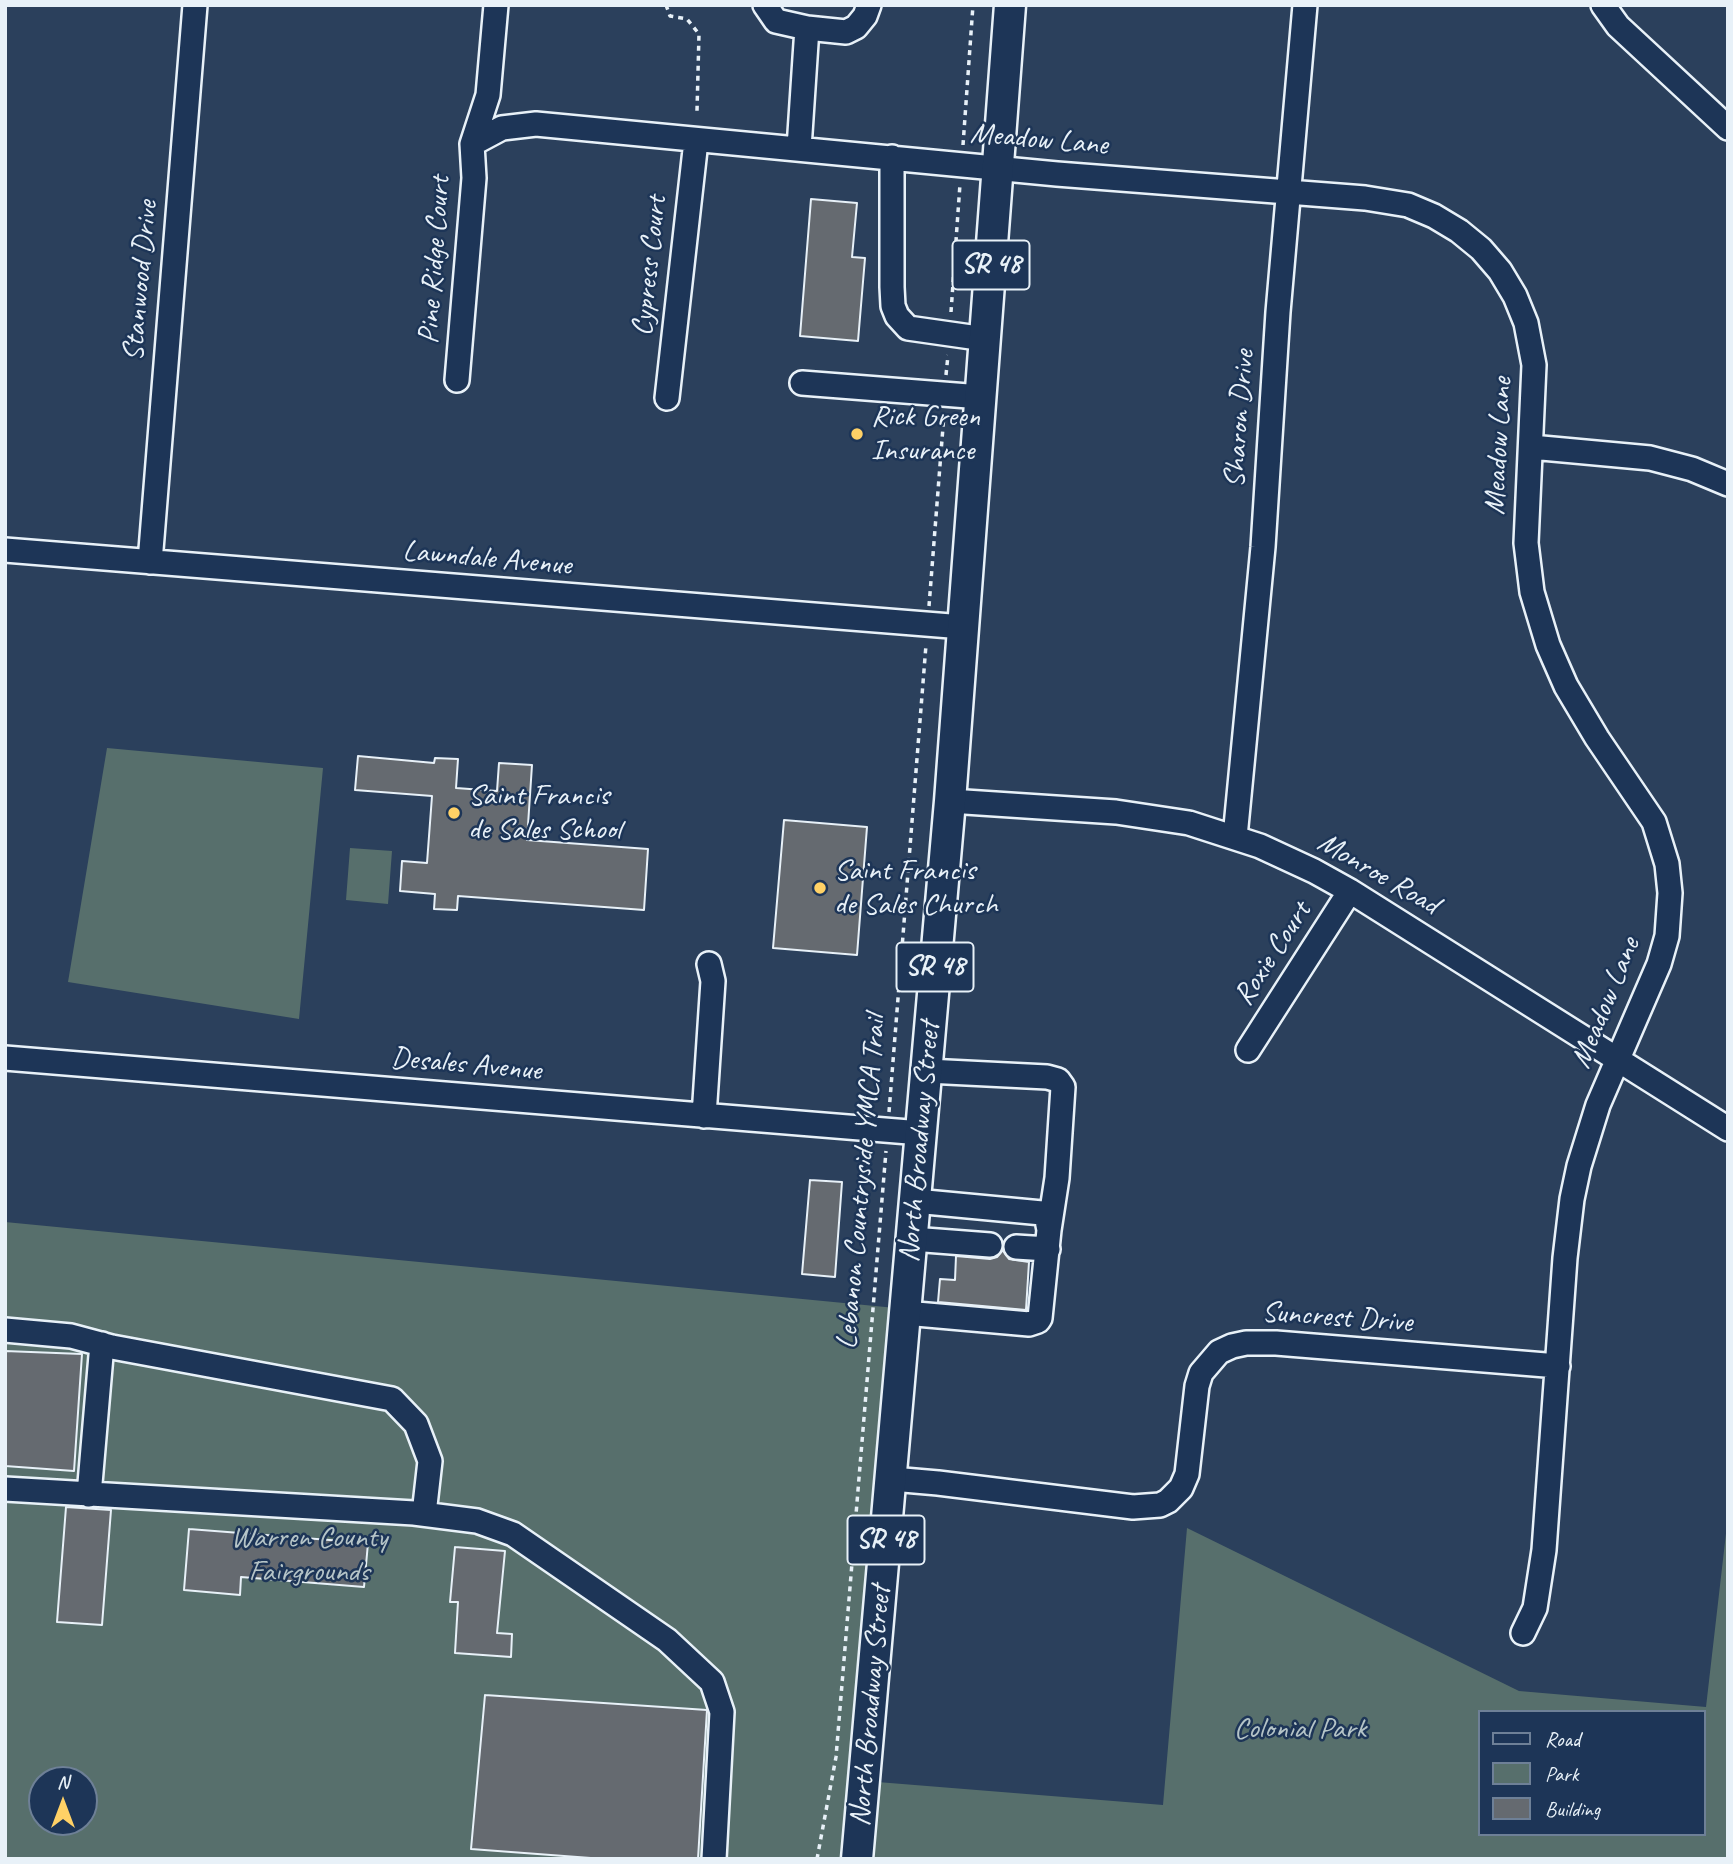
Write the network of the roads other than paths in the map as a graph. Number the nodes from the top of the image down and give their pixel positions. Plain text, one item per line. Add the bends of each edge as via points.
1 (195, 5) edge
2 (496, 5) edge
3 (765, 5) edge
4 (869, 5) edge
5 (1010, 5) edge
6 (1305, 5) edge
7 (1603, 5) edge
8 (807, 28) junction
9 (1728, 128) edge
10 (696, 141) junction
11 (472, 144) junction
12 (799, 148) junction
13 (892, 157) junction
14 (999, 167) junction
15 (1288, 191) junction
16 (985, 339) junction
17 (457, 380) dead end
18 (802, 383) dead end
19 (981, 397) junction
20 (667, 398) dead end
21 (1531, 447) junction
22 (1728, 484) edge
23 (5, 550) edge
24 (150, 562) junction
25 (963, 627) junction
26 (950, 800) junction
27 (1236, 837) junction
28 (1350, 891) junction
29 (709, 964) dead end
30 (1248, 1050) dead end
31 (5, 1058) edge
32 (1618, 1060) junction
33 (927, 1071) junction
34 (704, 1115) junction
35 (1728, 1129) edge
36 (921, 1133) junction
37 (915, 1201) junction
38 (912, 1239) junction
39 (1048, 1240) junction
40 (990, 1245) dead end
41 (1016, 1247) dead end
42 (905, 1313) junction
43 (5, 1330) edge
44 (102, 1344) junction
45 (1558, 1366) junction
46 (892, 1479) junction
47 (5, 1489) edge
48 (89, 1495) junction
49 (424, 1514) junction
50 (1523, 1633) dead end
51 (714, 1859) edge
52 (857, 1859) edge

1 - 24 street, Stanwood Drive
2 - 11 street via 488,95
3 - 8 street via 776,21
4 - 8 street via 856,27 846,32
5 - 14 main road, North Broadway Street / SR 48
6 - 15 street, Sharon Drive
7 - 9 street via 1618,26
8 - 12 street
10 - 11 street, Meadow Lane via 536,124 502,128
10 - 12 street, Meadow Lane
10 - 20 street, Cypress Court
11 - 17 street, Pine Ridge Court via 474,178
12 - 13 street, Meadow Lane
13 - 14 street, Meadow Lane
13 - 16 street via 893,306 897,316 908,328
14 - 15 street, Meadow Lane
14 - 16 main road, North Broadway Street / SR 48
15 - 21 street, Meadow Lane via 1408,205 1434,216 1482,249 1515,296 1526,323 1534,365
15 - 27 street, Sharon Drive via 1263,547
16 - 19 main road, North Broadway Street / SR 48
18 - 19 street
19 - 25 main road, North Broadway Street / SR 48
21 - 22 street via 1650,458
21 - 32 street, Meadow Lane via 1527,553 1532,592 1548,645 1590,727 1648,810 1667,864 1667,936
23 - 24 street, Lawndale Avenue
24 - 25 street, Lawndale Avenue
25 - 26 main road, North Broadway Street / SR 48
26 - 27 street, Monroe Road via 1116,812 1189,823
26 - 33 main road, North Broadway Street / SR 48
27 - 28 street, Monroe Road
28 - 30 street, Roxie Court
28 - 32 street, Monroe Road
29 - 34 street via 713,981
31 - 34 street, Desales Avenue
32 - 35 street, Monroe Road
32 - 45 street, Meadow Lane via 1598,1105 1572,1199
33 - 36 main road, North Broadway Street / SR 48
33 - 39 street via 1058,1080 1063,1087
34 - 36 street, Desales Avenue
36 - 37 main road, North Broadway Street / SR 48
37 - 38 main road, North Broadway Street / SR 48
37 - 39 street via 1042,1213
38 - 40 street
38 - 42 main road, North Broadway Street / SR 48
39 - 41 street
39 - 42 street via 1036,1322
42 - 46 main road, North Broadway Street / SR 48
43 - 44 street
44 - 48 street
44 - 49 street via 393,1399 416,1424 430,1461
45 - 46 street, Suncrest Drive via 1246,1343 1219,1352 1201,1373 1186,1474 1168,1502 1133,1507
45 - 50 street, Meadow Lane via 1544,1550 1535,1608
46 - 52 main road, North Broadway Street / SR 48
47 - 48 street
48 - 49 street
49 - 51 street via 477,1521 513,1534 667,1640 712,1682 722,1713

